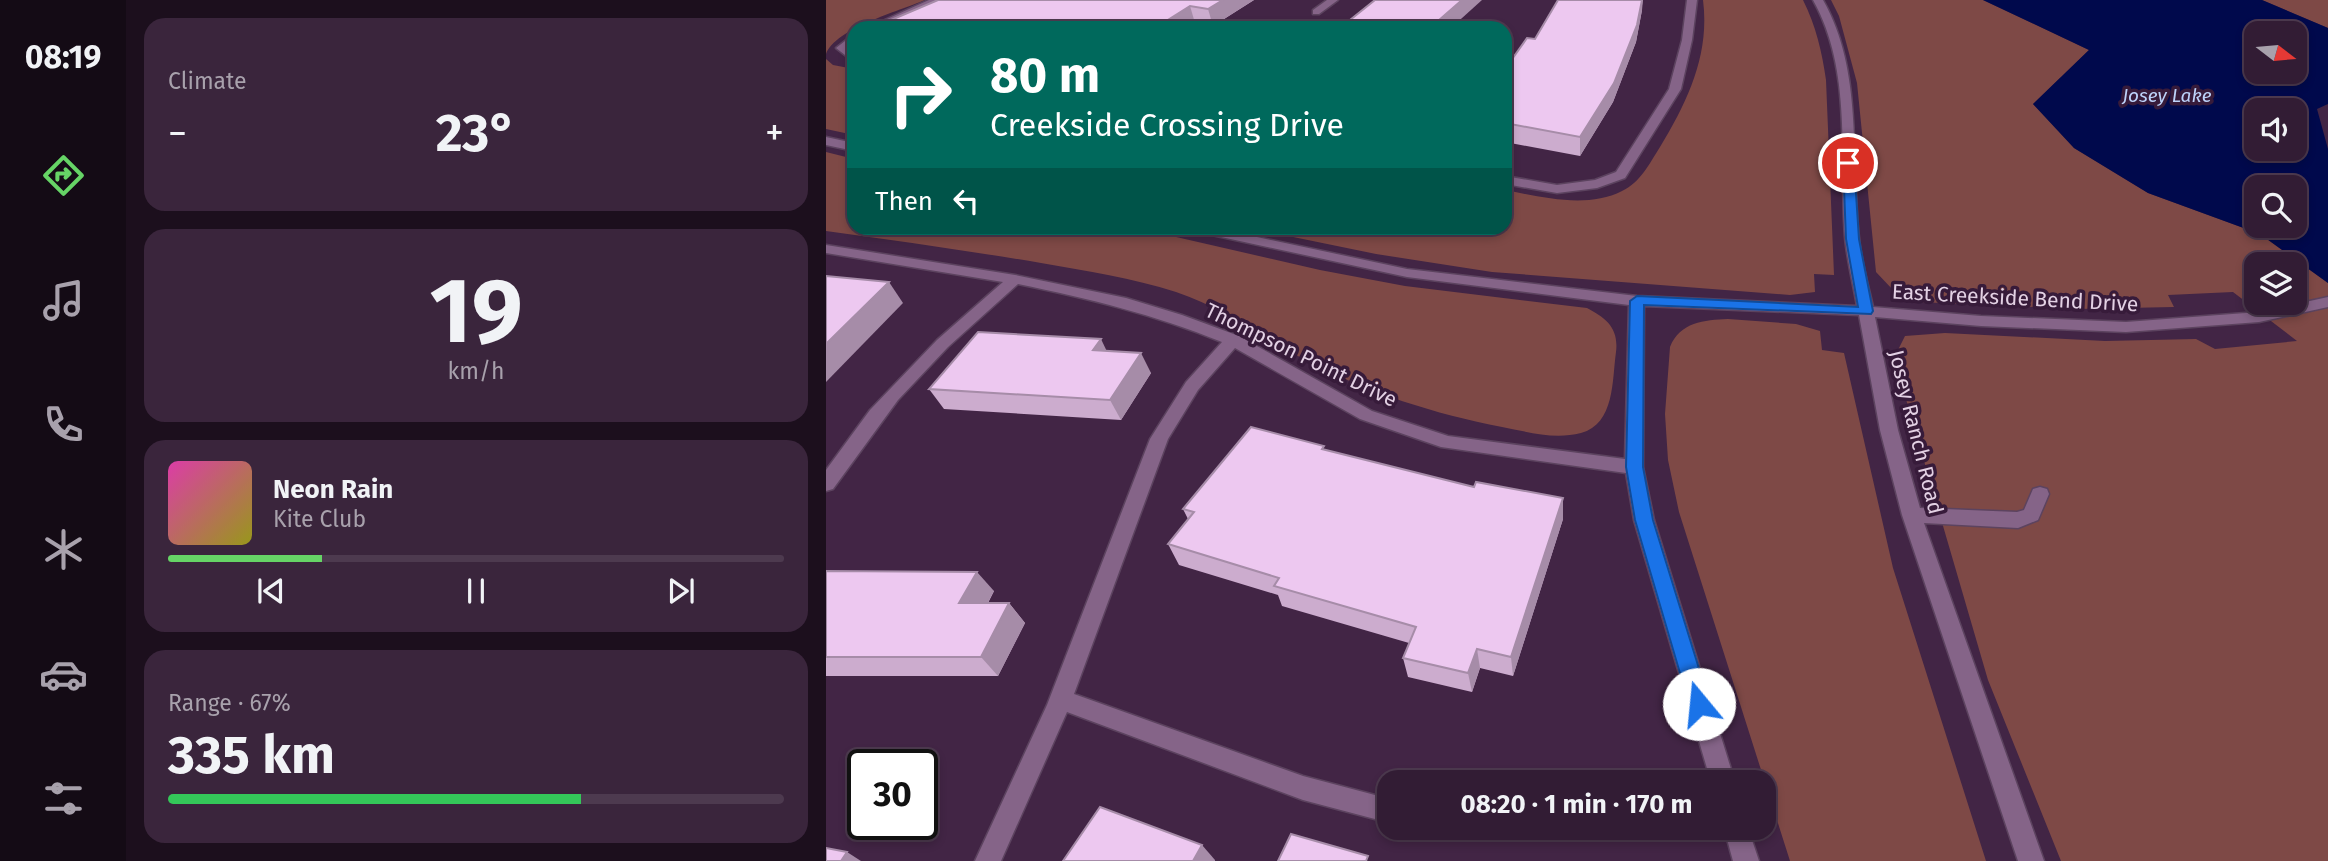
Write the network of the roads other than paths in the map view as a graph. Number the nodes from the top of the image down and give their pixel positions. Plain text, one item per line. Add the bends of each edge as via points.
1 (937, 0) edge
2 (1334, 0) edge
3 (1692, 0) edge
4 (1818, 0) edge
5 (1316, 12) dead end
6 (888, 21) edge
7 (826, 141) edge
8 (847, 146) edge
9 (1512, 181) edge
10 (1231, 235) edge
11 (826, 249) edge
12 (1015, 279) junction
13 (1637, 301) junction
14 (2328, 302) edge
15 (1866, 311) junction
16 (1233, 340) junction
17 (1634, 467) junction
18 (826, 484) edge
19 (2040, 494) dead end
20 (1912, 515) junction
21 (1063, 700) junction
22 (1719, 770) edge
23 (1377, 808) edge
24 (1740, 840) edge
25 (988, 861) edge
26 (1746, 861) edge
27 (2031, 861) edge

1 - 6 street
2 - 5 street
3 - 9 street via 1675,89 1621,175 1597,184 1556,188
4 - 15 street, Josey Ranch Road via 1838,52 1846,98 1852,239
7 - 8 street
10 - 13 street, East Creekside Bend Drive via 1407,273
11 - 12 street, Thompson Point Drive
12 - 16 street, Thompson Point Drive via 1122,302
12 - 18 street via 917,368 874,416
13 - 15 street, East Creekside Bend Drive
13 - 17 street
14 - 15 street, East Creekside Bend Drive via 2259,317 2126,327
15 - 20 street, Josey Ranch Road via 1888,430
16 - 17 street, Thompson Point Drive via 1366,415 1447,442
16 - 21 street via 1180,400 1159,439
17 - 22 street via 1644,520
19 - 20 street via 2031,515 2018,520
20 - 27 street, Josey Ranch Road
21 - 23 street via 1303,788
21 - 25 street
24 - 26 street

